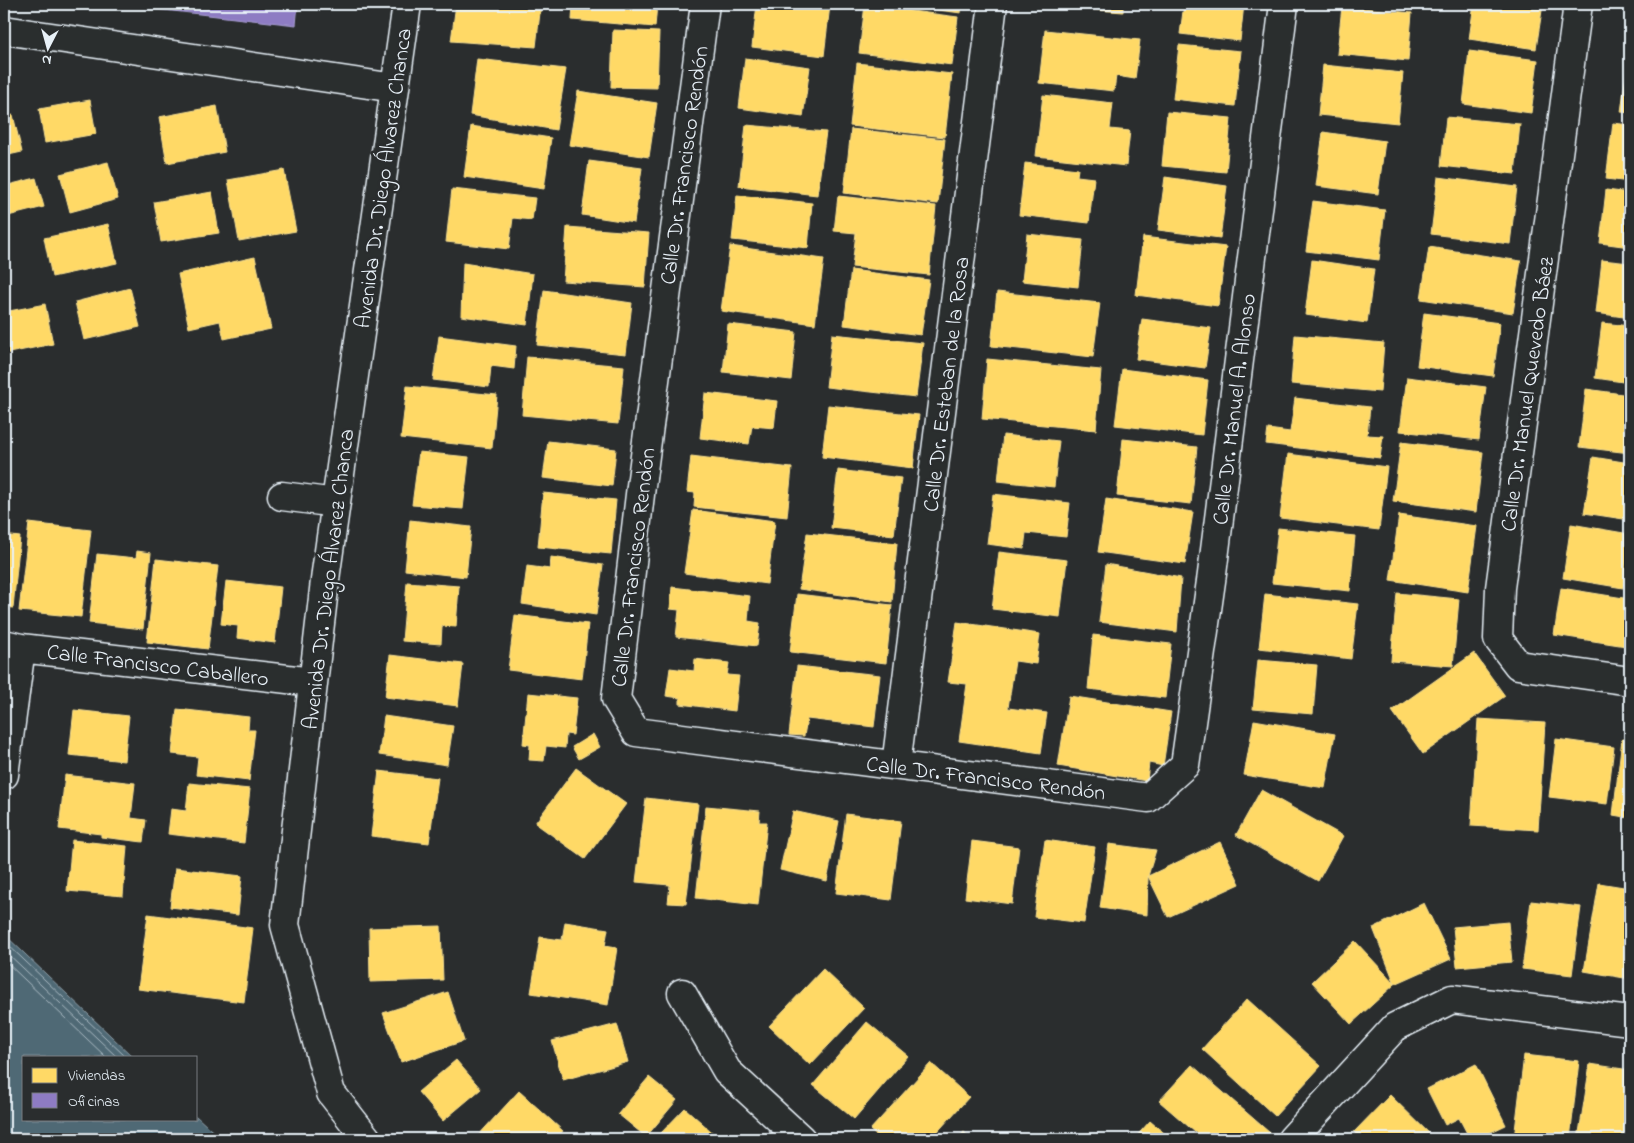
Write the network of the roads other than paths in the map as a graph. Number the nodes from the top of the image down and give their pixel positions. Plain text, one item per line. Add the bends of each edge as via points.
1 (407, 4) edge
2 (705, 4) edge
3 (993, 4) edge
4 (1284, 4) edge
5 (1578, 4) edge
6 (4, 30) edge
7 (395, 88) junction
8 (282, 496) dead end
9 (336, 503) junction
10 (12, 646) edge
11 (1630, 681) edge
12 (313, 682) junction
13 (896, 765) junction
14 (4, 775) edge
15 (1148, 798) joint
16 (682, 993) dead end
17 (1630, 1021) edge
18 (367, 1139) edge
19 (801, 1139) edge
20 (1292, 1139) edge

1 - 7 street, Avenida Dr. Diego Álvarez Chanca
2 - 13 street, Calle Dr. Francisco Rendón via 616,699 636,732
3 - 13 street, Calle Dr. Esteban de la Rosa
4 - 15 street, Calle Dr. Manuel A. Alonso via 1185,765
5 - 11 street, Calle Dr. Manuel Quevedo Báez via 1502,578 1498,639 1518,665
6 - 7 street
7 - 9 street, Avenida Dr. Diego Álvarez Chanca
8 - 9 street
9 - 12 street, Avenida Dr. Diego Álvarez Chanca
10 - 12 street, Calle Francisco Caballero
10 - 14 street
12 - 18 street, Avenida Dr. Diego Álvarez Chanca via 286,925 331,1093
13 - 15 street, Calle Dr. Francisco Rendón
16 - 19 street via 727,1071
17 - 20 street via 1452,998 1395,1027

